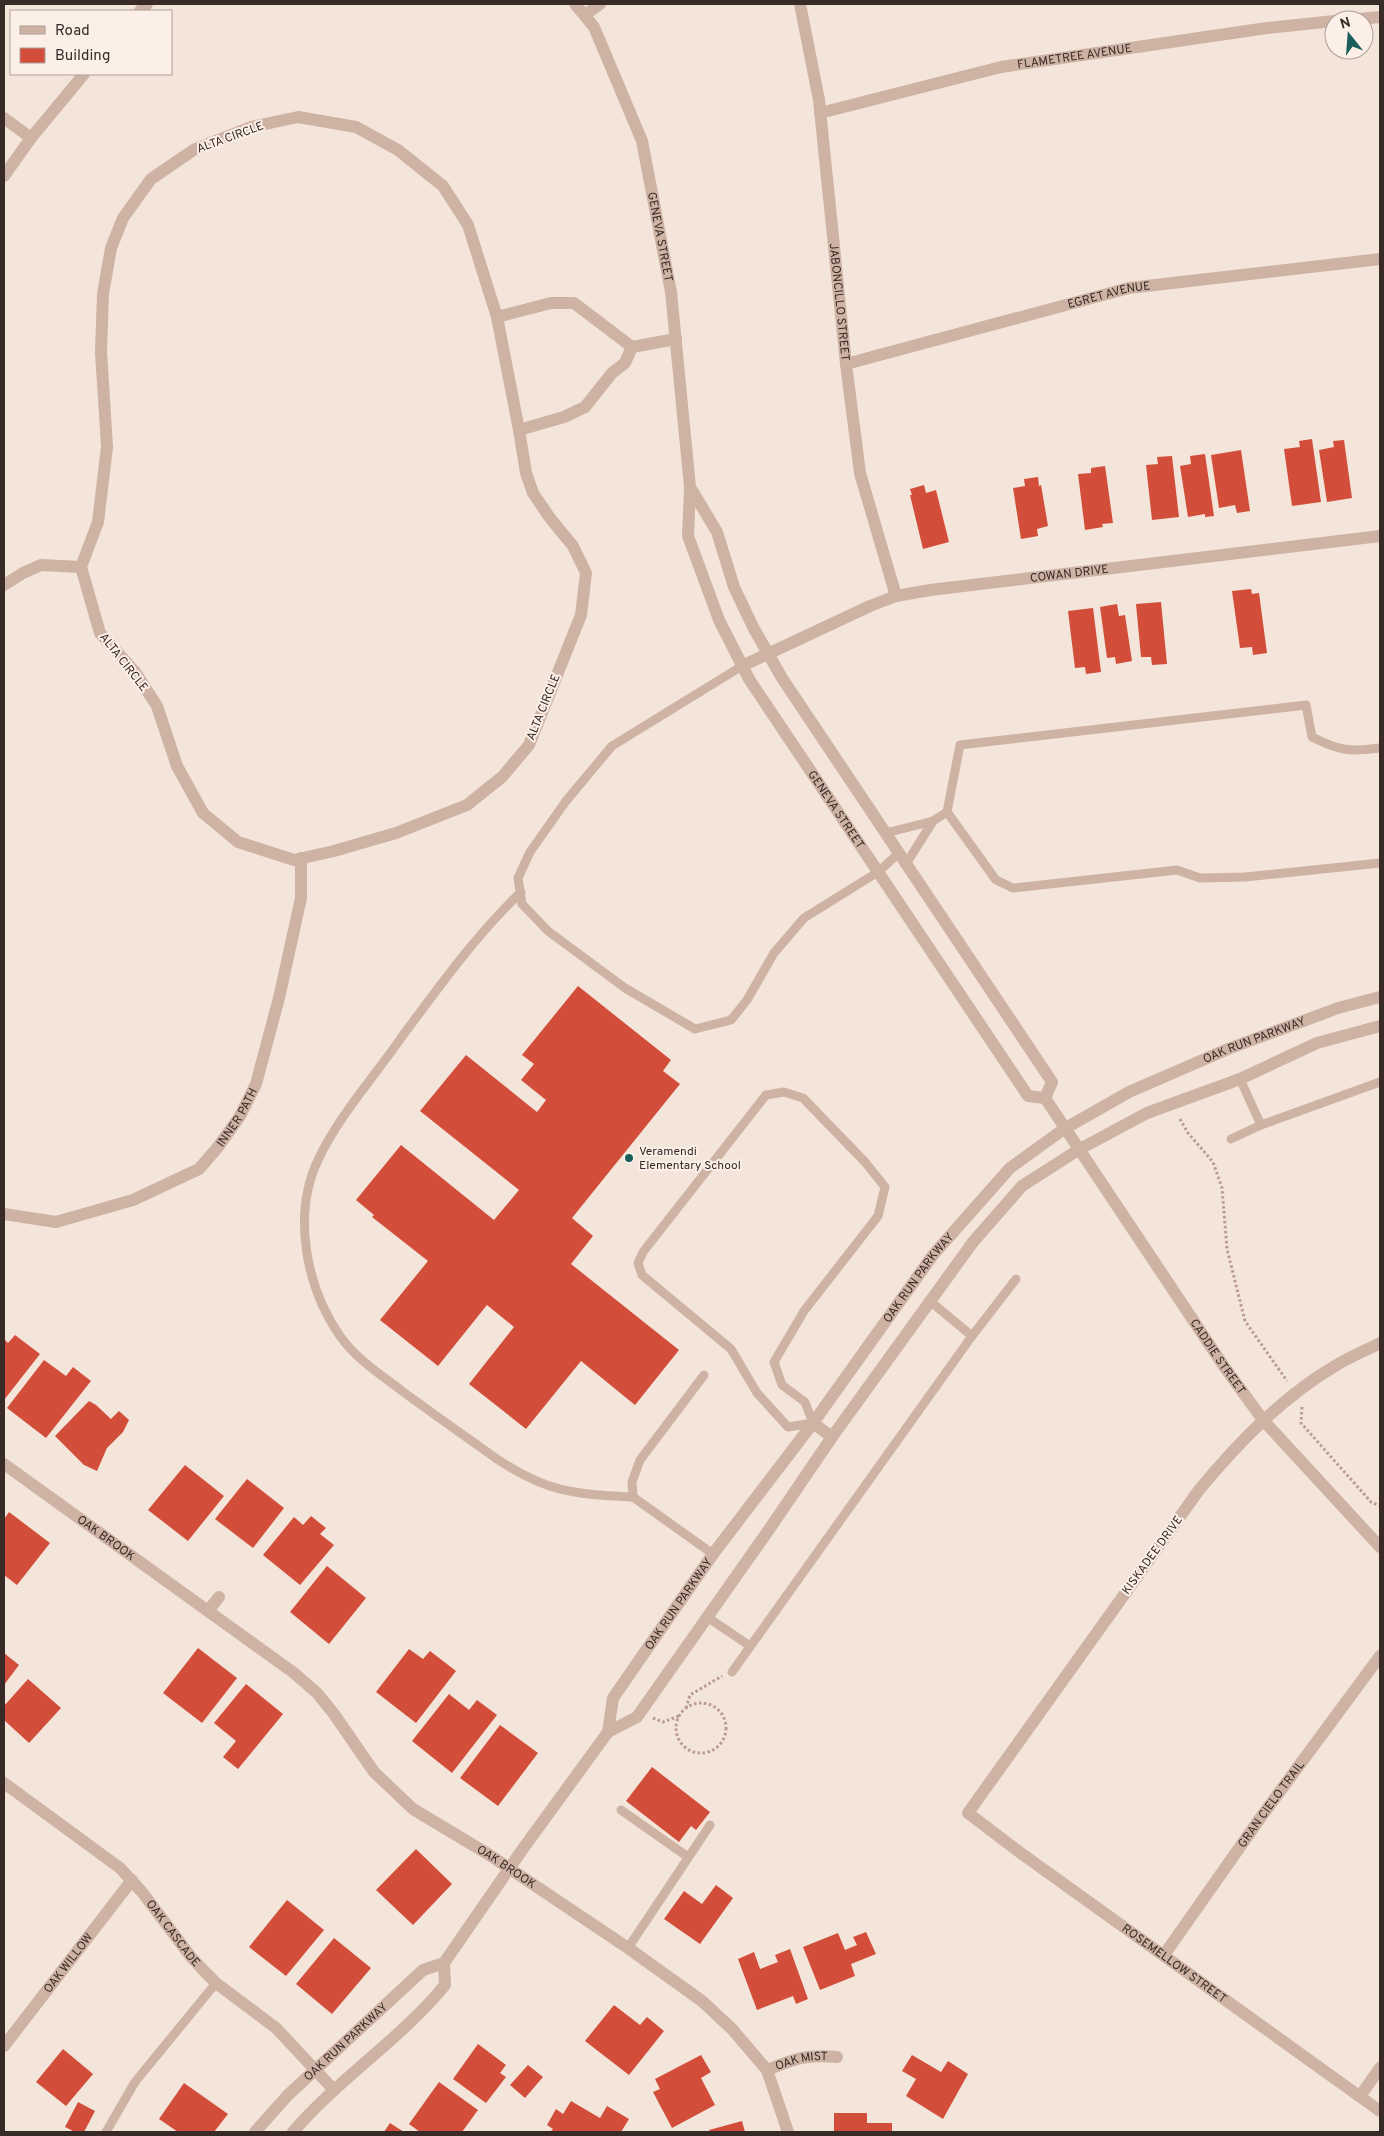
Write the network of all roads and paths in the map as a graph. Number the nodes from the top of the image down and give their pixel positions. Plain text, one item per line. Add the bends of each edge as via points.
1 (575, 4) edge
2 (600, 4) edge
3 (800, 4) edge
4 (585, 15) junction
5 (1324, 23) edge
6 (83, 75) edge
7 (820, 113) junction
8 (4, 118) edge
9 (31, 138) junction
10 (4, 176) edge
11 (1380, 259) edge
12 (497, 317) junction
13 (676, 339) junction
14 (632, 347) junction
15 (846, 364) junction
16 (519, 430) junction
17 (690, 488) junction
18 (1380, 536) edge
19 (81, 567) junction
20 (4, 585) edge
21 (896, 596) junction
22 (768, 654) junction
23 (742, 666) junction
24 (1380, 748) edge
25 (947, 812) junction
26 (933, 822) junction
27 (886, 833) junction
28 (301, 858) junction
29 (903, 858) junction
30 (1380, 862) edge
31 (878, 872) junction
32 (521, 892) junction
33 (1380, 997) edge
34 (1380, 1026) edge
35 (1240, 1079) junction
36 (1380, 1082) edge
37 (1045, 1098) junction
38 (1180, 1119) dead end
39 (1261, 1125) junction
40 (1064, 1129) junction
41 (1231, 1139) dead end
42 (1078, 1150) junction
43 (4, 1214) edge
44 (1016, 1279) dead end
45 (931, 1302) junction
46 (972, 1336) junction
47 (1380, 1344) edge
48 (704, 1375) dead end
49 (1298, 1391) junction
50 (1263, 1420) junction
51 (813, 1423) junction
52 (832, 1437) junction
53 (4, 1464) edge
54 (632, 1497) junction
55 (1380, 1506) edge
56 (1380, 1546) edge
57 (712, 1554) junction
58 (219, 1597) dead end
59 (208, 1611) junction
60 (708, 1617) junction
61 (750, 1646) junction
62 (1380, 1656) edge
63 (732, 1672) joint
64 (686, 1708) junction
65 (679, 1716) junction
66 (653, 1718) dead end
67 (608, 1732) junction
68 (4, 1783) edge
69 (621, 1810) dead end
70 (968, 1813) joint
71 (710, 1825) dead end
72 (688, 1857) junction
73 (509, 1870) junction
74 (132, 1880) junction
75 (628, 1948) junction
76 (1164, 1955) junction
77 (444, 1963) junction
78 (216, 1983) junction
79 (4, 2046) edge
80 (837, 2057) dead end
81 (1380, 2068) edge
82 (315, 2069) junction
83 (767, 2070) junction
84 (334, 2090) junction
85 (1360, 2096) junction
86 (1380, 2111) edge
87 (106, 2132) edge
88 (254, 2132) edge
89 (293, 2132) edge
90 (788, 2132) edge

1 - 4 street, GENEVA STREET
2 - 4 street
3 - 7 street, JABONCILLO STREET
4 - 13 street, GENEVA STREET via 594,27 642,141 671,292
5 - 7 street, FLAMETREE AVENUE via 1267,28 1001,68
6 - 9 street
7 - 15 street, JABONCILLO STREET
8 - 9 street
9 - 10 street
11 - 15 street, EGRET AVENUE via 1129,288
12 - 14 street via 551,303 574,303
12 - 16 street, ALTA CIRCLE
12 - 19 street, ALTA CIRCLE via 468,226 443,186 398,150 356,127 298,117 251,127 195,149 151,179 123,218 111,248 103,294 101,352 107,447 98,522
13 - 14 street
13 - 17 street, GENEVA STREET
14 - 16 street via 624,363 585,407
15 - 21 street, JABONCILLO STREET via 860,473
16 - 28 street, ALTA CIRCLE via 526,474 533,493 572,546 586,573 581,615 529,745 502,777 468,806 396,833
17 - 22 street, GENEVA STREET via 717,532 734,587
17 - 23 street, GENEVA STREET via 688,536 719,620
18 - 21 street, COWAN DRIVE
19 - 20 street via 41,566
19 - 28 street, ALTA CIRCLE via 100,633 135,672 157,706 178,766 203,813 238,842 294,860
21 - 22 street, COWAN DRIVE
22 - 23 street, COWAN DRIVE
22 - 27 street, GENEVA STREET
23 - 31 street, GENEVA STREET
23 - 32 lane via 612,746 566,801 530,852 518,878
24 - 25 lane via 1344,750 1312,738 1306,705 960,745
25 - 26 lane
25 - 30 lane via 996,880 1013,888 1177,870 1200,878 1245,877
26 - 27 lane
26 - 29 lane
27 - 29 street, GENEVA STREET
28 - 43 street, INNER PATH via 301,898 256,1084 240,1116 200,1169 133,1200 56,1222
29 - 31 lane
29 - 37 street, GENEVA STREET via 1052,1082
31 - 32 lane via 804,918 774,953 747,1000 731,1020 695,1029 625,988 548,931 522,904
31 - 37 street, GENEVA STREET via 1028,1096
32 - 54 lane via 493,920 412,1024 336,1127 317,1161 304,1231 310,1273 322,1308 341,1337 365,1364 497,1459 543,1485 576,1494
33 - 40 street, OAK RUN PARKWAY via 1338,1008 1228,1049 1129,1092
34 - 35 street, OAK RUN PARKWAY via 1317,1044
35 - 39 lane
35 - 42 street, OAK RUN PARKWAY via 1147,1113
36 - 39 lane
37 - 40 street
38 - 49 path via 1213,1162 1222,1188 1227,1249 1245,1321 1284,1378
39 - 41 lane
40 - 42 street
40 - 51 street, OAK RUN PARKWAY via 1010,1168 934,1255
42 - 45 street, OAK RUN PARKWAY via 1022,1186 973,1242
42 - 50 street, CADDIE STREET via 1222,1365
44 - 46 lane
45 - 46 lane
45 - 52 street, OAK RUN PARKWAY
46 - 61 lane
47 - 49 street, KISKADEE DRIVE via 1336,1365
48 - 54 lane via 640,1460 632,1482
49 - 50 street, KISKADEE DRIVE
49 - 55 path via 1303,1409 1301,1423 1371,1502
50 - 56 street, CADDIE STREET
50 - 70 street, KISKADEE DRIVE via 1199,1490
51 - 51 lane via 805,1402 782,1385 774,1362 804,1311 878,1216 884,1187 865,1162 803,1098 784,1092 766,1094 643,1252 638,1263 642,1276 730,1349 757,1393 788,1428
51 - 52 street
51 - 57 street, OAK RUN PARKWAY
52 - 60 street, OAK RUN PARKWAY
53 - 59 street, OAK BROOK
54 - 57 lane
57 - 67 street, OAK RUN PARKWAY via 612,1698
58 - 59 street
59 - 73 street, OAK BROOK via 317,1693 374,1772 413,1809
60 - 61 lane
60 - 67 street, OAK RUN PARKWAY via 636,1717
61 - 63 lane
62 - 76 street, GRAN CIELO TRAIL
63 - 64 path via 690,1696
64 - 65 path
64 - 65 path via 693,1704 710,1704 724,1716 727,1733 718,1748 702,1754 685,1748 676,1733
65 - 66 path via 663,1722
67 - 73 street, OAK RUN PARKWAY
68 - 74 street, OAK CASCADE via 102,1854
69 - 72 lane
70 - 76 street, ROSEMELLOW STREET
71 - 72 lane
72 - 75 lane
73 - 75 street, OAK BROOK
73 - 77 street, OAK RUN PARKWAY
74 - 78 street, OAK CASCADE via 191,1958
74 - 79 street, OAK WILLOW
75 - 83 street, OAK BROOK via 702,2001 732,2029
76 - 85 street, ROSEMELLOW STREET
77 - 82 street, OAK RUN PARKWAY via 423,1970
77 - 84 street via 445,1985 434,1999
78 - 82 street, OAK CASCADE via 276,2028
78 - 87 lane via 135,2082
80 - 83 street, OAK MIST via 812,2055
81 - 85 street
82 - 84 street, OAK CASCADE
82 - 88 street, OAK RUN PARKWAY
83 - 90 street, OAK BROOK
84 - 89 street
85 - 86 street, ROSEMELLOW STREET

